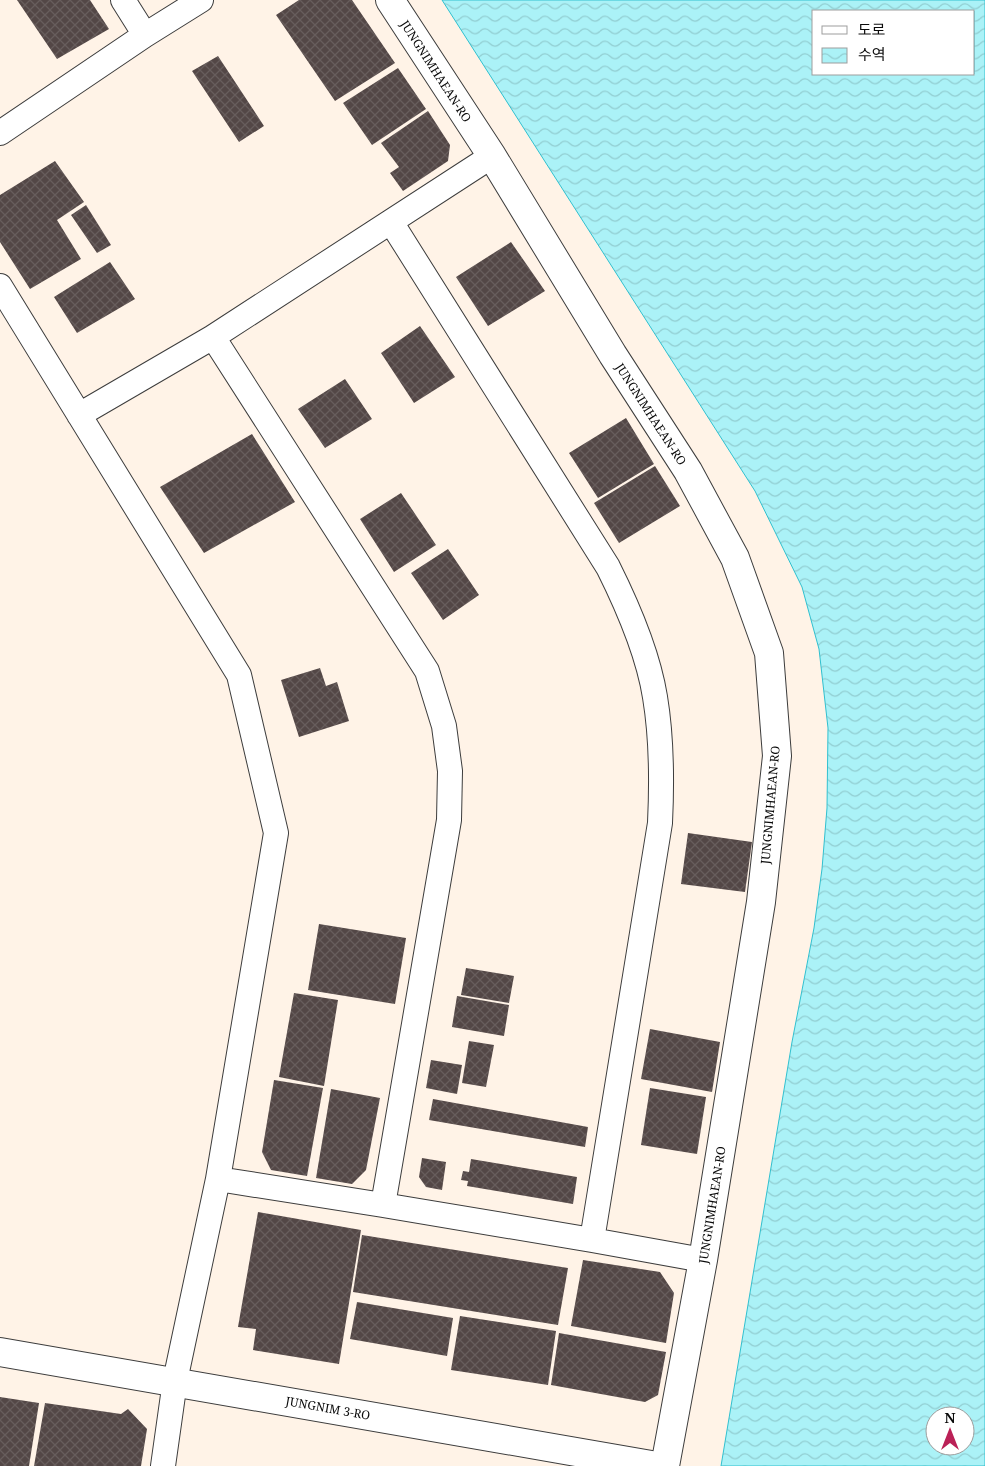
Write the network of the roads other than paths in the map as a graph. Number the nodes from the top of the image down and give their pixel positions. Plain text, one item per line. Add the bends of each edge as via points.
1 (123, 0) edge
2 (201, 0) edge
3 (390, 0) edge
4 (145, 35) junction
5 (0, 133) edge
6 (492, 156) junction
7 (391, 222) junction
8 (0, 286) edge
9 (214, 337) junction
10 (79, 415) junction
11 (218, 1179) junction
12 (383, 1205) junction
13 (592, 1240) junction
14 (703, 1260) junction
15 (0, 1352) edge
16 (175, 1382) junction
17 (163, 1466) edge
18 (657, 1466) edge
19 (665, 1466) edge

1 - 4 street
2 - 4 street
3 - 6 street, JUNGNIMHAEAN-RO
4 - 5 street
6 - 7 street
6 - 14 street, JUNGNIMHAEAN-RO via 688,471 735,558 769,652 777,756 762,902
7 - 9 street
7 - 13 street via 608,567 638,638 655,697 662,778 660,823
8 - 10 street
9 - 10 street
9 - 12 street via 427,671 444,726 450,771 449,820
10 - 11 street via 239,675 276,833
11 - 12 street
11 - 16 street
12 - 13 street
13 - 14 street
14 - 19 street, JUNGNIMHAEAN-RO
15 - 16 street, JUNGNIM 3-RO
16 - 17 street
16 - 18 street, JUNGNIM 3-RO

